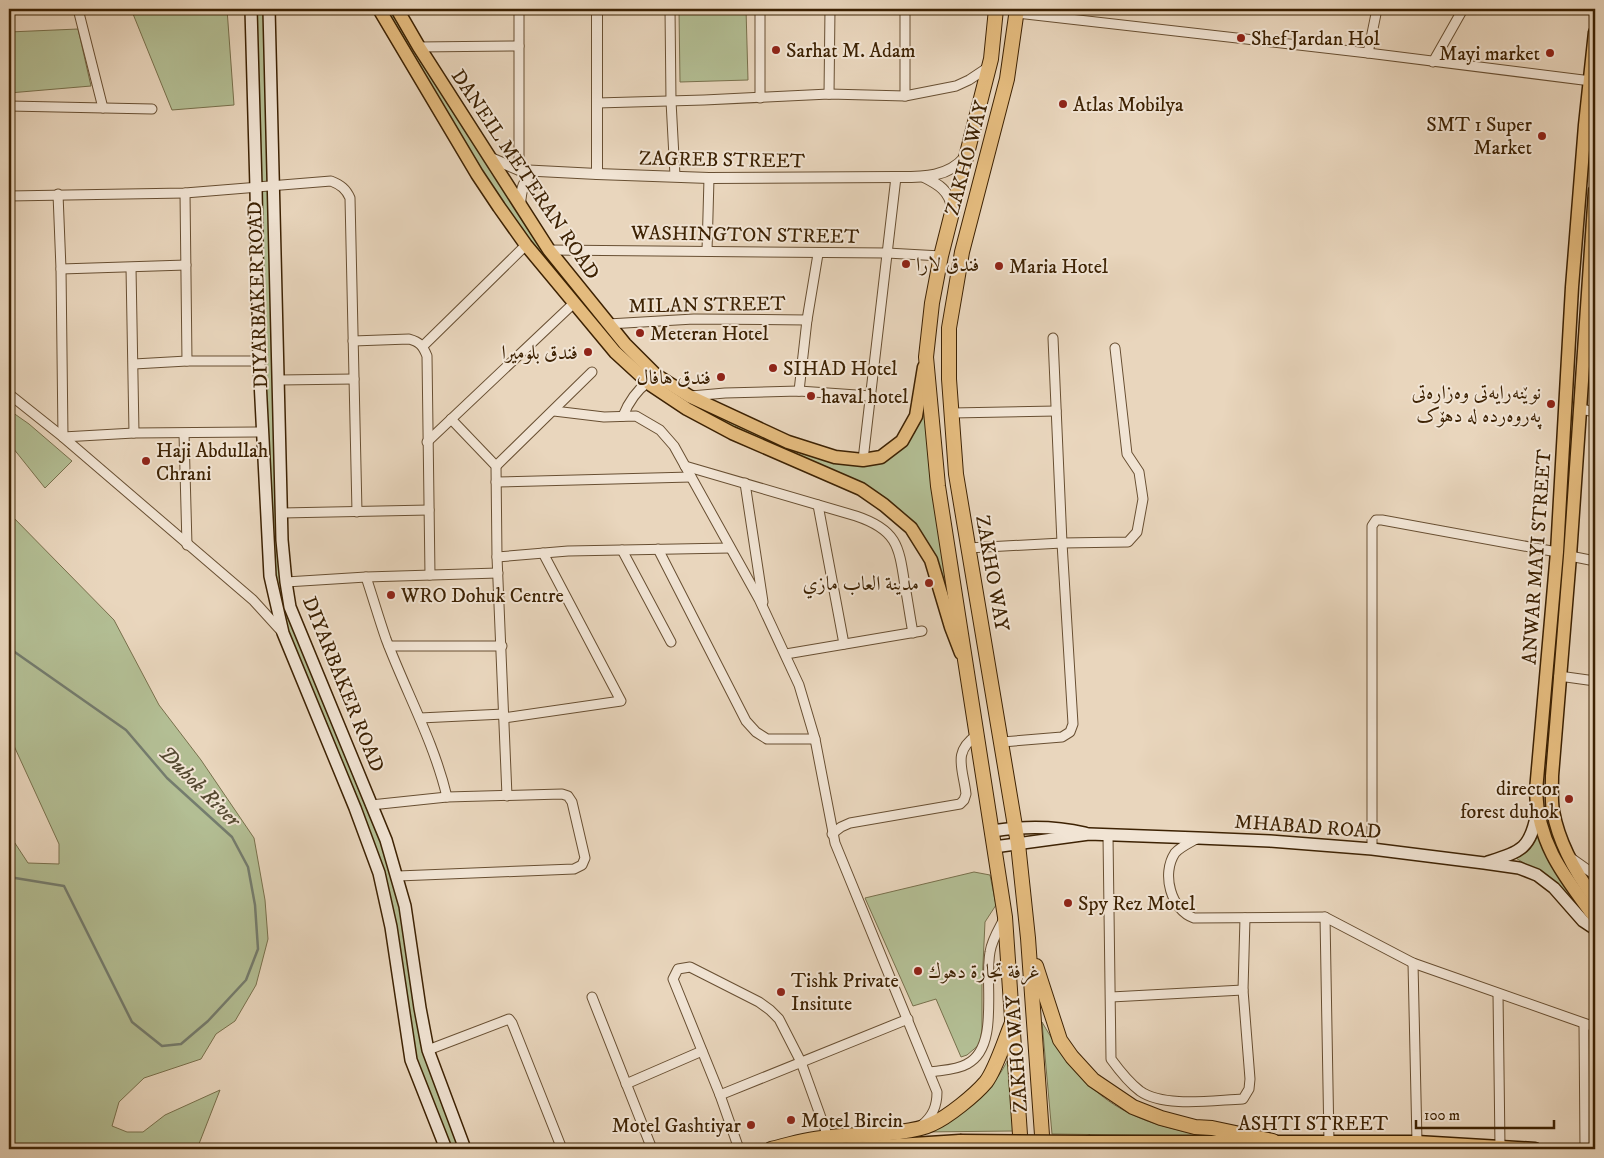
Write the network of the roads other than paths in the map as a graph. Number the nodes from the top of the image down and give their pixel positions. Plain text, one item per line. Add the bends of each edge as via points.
1 (78, 9) edge
2 (251, 9) edge
3 (269, 9) edge
4 (379, 9) edge
5 (397, 9) edge
6 (519, 9) edge
7 (597, 9) edge
8 (670, 9) edge
9 (760, 9) edge
10 (830, 9) edge
11 (905, 9) edge
12 (996, 9) edge
13 (1376, 9) edge
14 (1463, 9) edge
15 (1017, 11) edge
16 (1595, 32) edge
17 (519, 46) junction
18 (419, 47) junction
19 (1368, 53) junction
20 (1433, 62) junction
21 (990, 66) junction
22 (1591, 81) junction
23 (829, 94) junction
24 (905, 96) junction
25 (760, 98) junction
26 (671, 101) junction
27 (597, 103) junction
28 (9, 106) edge
29 (103, 108) junction
30 (152, 109) dead end
31 (967, 154) junction
32 (490, 158) junction
33 (519, 170) junction
34 (537, 171) junction
35 (597, 174) junction
36 (675, 176) junction
37 (924, 177) junction
38 (710, 178) junction
39 (896, 178) junction
40 (273, 186) junction
41 (256, 188) junction
42 (1595, 191) edge
43 (185, 193) junction
44 (58, 194) junction
45 (9, 196) edge
46 (520, 205) junction
47 (1595, 206) edge
48 (953, 210) junction
49 (526, 245) junction
50 (549, 250) junction
51 (707, 251) junction
52 (887, 253) junction
53 (818, 254) junction
54 (941, 256) junction
55 (186, 265) junction
56 (131, 268) junction
57 (61, 269) junction
58 (1592, 289) edge
59 (574, 303) junction
60 (807, 320) junction
61 (608, 324) junction
62 (1053, 338) dead end
63 (353, 341) junction
64 (423, 346) junction
65 (1115, 348) dead end
66 (926, 357) junction
67 (187, 361) junction
68 (259, 361) junction
69 (134, 364) junction
70 (592, 372) dead end
71 (354, 379) junction
72 (279, 380) junction
73 (648, 382) junction
74 (799, 391) junction
75 (9, 394) edge
76 (871, 396) junction
77 (686, 401) junction
78 (1580, 409) junction
79 (554, 411) junction
80 (1056, 411) junction
81 (1595, 412) edge
82 (952, 413) junction
83 (624, 416) junction
84 (451, 419) junction
85 (263, 432) junction
86 (134, 433) junction
87 (184, 434) junction
88 (63, 437) junction
89 (427, 442) junction
90 (863, 460) junction
91 (496, 466) junction
92 (685, 466) junction
93 (691, 478) junction
94 (496, 482) junction
95 (745, 483) junction
96 (818, 505) junction
97 (429, 510) junction
98 (357, 512) junction
99 (282, 513) junction
100 (1062, 543) junction
101 (187, 545) junction
102 (730, 548) junction
103 (968, 548) junction
104 (658, 549) junction
105 (622, 550) junction
106 (1557, 552) junction
107 (543, 553) junction
108 (1570, 556) junction
109 (498, 557) junction
110 (1595, 561) edge
111 (498, 573) junction
112 (430, 575) junction
113 (366, 577) junction
114 (286, 582) junction
115 (764, 610) junction
116 (283, 633) junction
117 (671, 642) dead end
118 (844, 644) junction
119 (389, 646) junction
120 (502, 646) junction
121 (786, 654) junction
122 (968, 670) junction
123 (1559, 676) junction
124 (1595, 681) edge
125 (504, 716) junction
126 (420, 718) junction
127 (977, 735) junction
128 (815, 739) junction
129 (1002, 742) junction
130 (507, 796) junction
131 (447, 797) junction
132 (371, 805) junction
133 (1537, 813) junction
134 (1015, 827) junction
135 (992, 831) junction
136 (832, 834) junction
137 (1089, 834) junction
138 (1108, 836) junction
139 (1198, 838) junction
140 (1018, 844) junction
141 (994, 847) junction
142 (1372, 849) junction
143 (1567, 855) junction
144 (1484, 863) junction
145 (1595, 875) edge
146 (398, 876) junction
147 (1595, 899) edge
148 (1005, 917) junction
149 (1244, 918) junction
150 (1325, 918) junction
151 (1595, 918) edge
152 (1595, 929) edge
153 (1028, 938) junction
154 (1413, 964) junction
155 (1243, 990) junction
156 (1498, 994) junction
157 (592, 997) dead end
158 (1111, 998) junction
159 (908, 1019) junction
160 (1013, 1020) junction
161 (1584, 1024) junction
162 (1595, 1027) edge
163 (428, 1050) junction
164 (702, 1051) junction
165 (801, 1062) junction
166 (930, 1072) junction
167 (626, 1084) junction
168 (720, 1095) junction
169 (916, 1129) junction
170 (828, 1137) junction
171 (1273, 1141) junction
172 (1329, 1142) junction
173 (1417, 1142) junction
174 (1500, 1146) junction
175 (462, 1148) edge
176 (446, 1149) edge
177 (562, 1149) edge
178 (652, 1149) edge
179 (739, 1149) edge
180 (771, 1149) edge
181 (835, 1149) edge
182 (1021, 1149) edge
183 (1043, 1149) edge
184 (1535, 1149) edge
185 (1585, 1149) edge

1 - 29 street
2 - 41 main road, DIYARBAKER ROAD
3 - 40 main road, DIYARBAKER ROAD
4 - 49 main road, DANEIL METERAN ROAD via 477,174
5 - 18 main road, DANEIL METERAN ROAD
6 - 17 street
7 - 27 street
8 - 26 street
9 - 25 street
10 - 23 street
11 - 24 street
12 - 21 highway, ZAKHO WAY
13 - 19 street
14 - 20 street
15 - 19 street
15 - 82 highway, ZAKHO WAY via 1007,79 962,252 949,328
16 - 22 main road, ANWAR MAYI STREET
17 - 18 street
17 - 33 street
18 - 32 main road, DANEIL METERAN ROAD
19 - 20 street
20 - 22 street
21 - 24 street via 956,86
21 - 31 highway, ZAKHO WAY
22 - 106 main road, ANWAR MAYI STREET via 1572,286
23 - 24 street
23 - 25 street
25 - 26 street
26 - 27 street
26 - 36 street
27 - 35 street
28 - 29 street
29 - 30 street
31 - 37 street, ZAGREB STREET via 948,172
31 - 48 highway, ZAKHO WAY
32 - 33 street, ZAGREB STREET
32 - 46 main road, DANEIL METERAN ROAD
33 - 34 street, ZAGREB STREET
34 - 35 street, ZAGREB STREET
34 - 46 street via 525,181
35 - 36 street, ZAGREB STREET
36 - 38 street, ZAGREB STREET
37 - 39 street, ZAGREB STREET
37 - 48 street via 945,190
38 - 39 street, ZAGREB STREET
38 - 51 street
39 - 52 street
40 - 41 street
40 - 63 street via 331,181 346,190 350,198
40 - 72 main road, DIYARBAKER ROAD
41 - 43 street
41 - 68 main road, DIYARBAKER ROAD
42 - 47 main road, ANWAR MAYI STREET
43 - 44 street
43 - 55 street
44 - 45 street
44 - 57 street
46 - 50 main road, DANEIL METERAN ROAD
47 - 58 main road, ANWAR MAYI STREET
48 - 54 highway, ZAKHO WAY
49 - 59 main road, DANEIL METERAN ROAD
49 - 64 street
50 - 51 street, WASHINGTON STREET
50 - 61 main road, DANEIL METERAN ROAD
51 - 53 street, WASHINGTON STREET
52 - 53 street, WASHINGTON STREET
52 - 54 street, WASHINGTON STREET
52 - 76 street
53 - 60 street
54 - 66 highway, ZAKHO WAY
55 - 56 street
55 - 67 street
56 - 57 street
56 - 69 street
57 - 88 street
58 - 78 main road, ANWAR MAYI STREET
59 - 73 main road, DANEIL METERAN ROAD via 615,352
59 - 84 street
60 - 61 street, MILAN STREET via 694,319
60 - 74 street
61 - 77 main road, DANEIL METERAN ROAD via 656,375
62 - 80 street
63 - 64 street via 409,339
63 - 71 street
64 - 89 street via 427,356
65 - 100 street via 1127,454 1139,472 1143,499 1137,532 1128,542
66 - 90 main road, DANEIL METERAN ROAD via 916,416 902,441 881,457
66 - 122 highway, ZAKHO WAY via 938,486
67 - 68 street
67 - 69 street
68 - 85 main road, DIYARBAKER ROAD
69 - 86 street
70 - 79 street
71 - 72 street
71 - 98 street
72 - 99 main road, DIYARBAKER ROAD
73 - 77 main road, DANEIL METERAN ROAD
73 - 83 street via 630,400
74 - 76 street
74 - 77 street via 725,393
75 - 88 street
76 - 90 street
77 - 90 main road, DANEIL METERAN ROAD via 788,442 835,457
77 - 122 main road, DANEIL METERAN ROAD via 732,433 861,489 910,528 931,560
78 - 81 street
78 - 108 main road, ANWAR MAYI STREET
79 - 83 street
79 - 91 street
80 - 82 street
80 - 100 street
82 - 103 highway, ZAKHO WAY via 956,474
83 - 92 street via 636,416 660,430 670,440
84 - 89 street
84 - 91 street
85 - 87 street
85 - 116 main road, DIYARBAKER ROAD via 270,576
86 - 87 street
86 - 88 street
87 - 101 street
88 - 101 street
89 - 97 street
91 - 94 street
92 - 93 street
92 - 95 street
93 - 94 street
93 - 102 street
94 - 109 street
95 - 96 street
95 - 115 street
96 - 118 street
96 - 118 street via 866,519 892,538 899,552 917,632
97 - 98 street
97 - 112 street
98 - 99 street
99 - 114 main road, DIYARBAKER ROAD
100 - 103 street
100 - 129 street via 1072,728 1062,737
101 - 116 street via 252,600
102 - 104 street
102 - 115 street
103 - 129 highway, ZAKHO WAY
104 - 105 street
104 - 128 street via 746,721 767,739
105 - 107 street
105 - 117 street
106 - 133 main road, ANWAR MAYI STREET via 1536,792
106 - 142 street via 1382,520 1376,520 1372,526
107 - 109 street
107 - 125 street via 621,702
108 - 110 street
108 - 123 main road, ANWAR MAYI STREET
109 - 111 street
111 - 112 street
111 - 120 street
112 - 113 street
113 - 114 street
113 - 119 street
114 - 132 main road, DIYARBAKER ROAD via 290,607 301,637
115 - 121 street
116 - 176 main road, DIYARBAKER ROAD via 379,873 391,927 411,1060
118 - 121 street
119 - 120 street
119 - 126 street
120 - 125 street
121 - 128 street via 802,693
122 - 127 highway, ZAKHO WAY
123 - 124 street
123 - 143 main road, ANWAR MAYI STREET via 1553,809
125 - 126 street
125 - 130 street
126 - 131 street
127 - 135 highway, ZAKHO WAY
127 - 136 street via 965,745 961,755 966,794 962,802 850,823
128 - 136 street
129 - 134 highway, ZAKHO WAY
130 - 131 street
130 - 146 street via 568,796 585,858 582,865 574,869
131 - 132 street
132 - 146 main road, DIYARBAKER ROAD
133 - 144 main road via 1532,834 1524,846 1517,852
133 - 151 main road, ANWAR MAYI STREET via 1550,852
134 - 135 main road
134 - 137 main road via 1067,829
134 - 140 highway, ZAKHO WAY
135 - 141 highway, ZAKHO WAY
136 - 159 street
137 - 138 main road, MHABAD ROAD
137 - 140 main road, MHABAD ROAD
138 - 139 main road, MHABAD ROAD
138 - 158 street
139 - 142 main road, MHABAD ROAD
139 - 149 street via 1177,851 1171,861 1169,876 1177,906 1185,915 1194,918
140 - 141 main road, MHABAD ROAD
140 - 153 highway, ZAKHO WAY
141 - 148 highway, ZAKHO WAY
142 - 144 main road, MHABAD ROAD
143 - 145 street
143 - 147 main road, ANWAR MAYI STREET
144 - 152 main road, MHABAD ROAD via 1519,868 1537,875
146 - 163 main road, DIYARBAKER ROAD
148 - 160 highway, ZAKHO WAY
148 - 166 street via 989,954 987,1036 982,1050 974,1060 961,1067
149 - 150 street
149 - 155 street
150 - 154 street
150 - 172 street
153 - 171 highway via 1060,1040 1092,1080 1133,1106 1161,1118
153 - 183 highway, ZAKHO WAY
154 - 156 street
154 - 173 street
155 - 158 street
155 - 158 street via 1250,1078 1249,1089 1243,1099 1167,1102 1141,1092 1120,1072 1111,1058
156 - 161 street
156 - 174 street
157 - 167 street
159 - 165 street
159 - 166 street
160 - 169 highway via 986,1081 943,1119
160 - 182 highway, ZAKHO WAY
161 - 162 street
161 - 185 street
163 - 175 main road, DIYARBAKER ROAD
163 - 177 street via 509,1018
164 - 165 street via 673,980 678,970 690,967 770,1010 779,1019
164 - 167 street
164 - 168 street
165 - 168 street
165 - 170 street
166 - 169 street via 937,1101 930,1118
167 - 178 street
168 - 179 street
169 - 170 highway
170 - 180 highway
171 - 172 main road, ASHTI STREET
171 - 181 main road, ASHTI STREET, bridge via 960,1142
172 - 173 main road, ASHTI STREET
173 - 174 main road, ASHTI STREET
174 - 184 main road, ASHTI STREET

